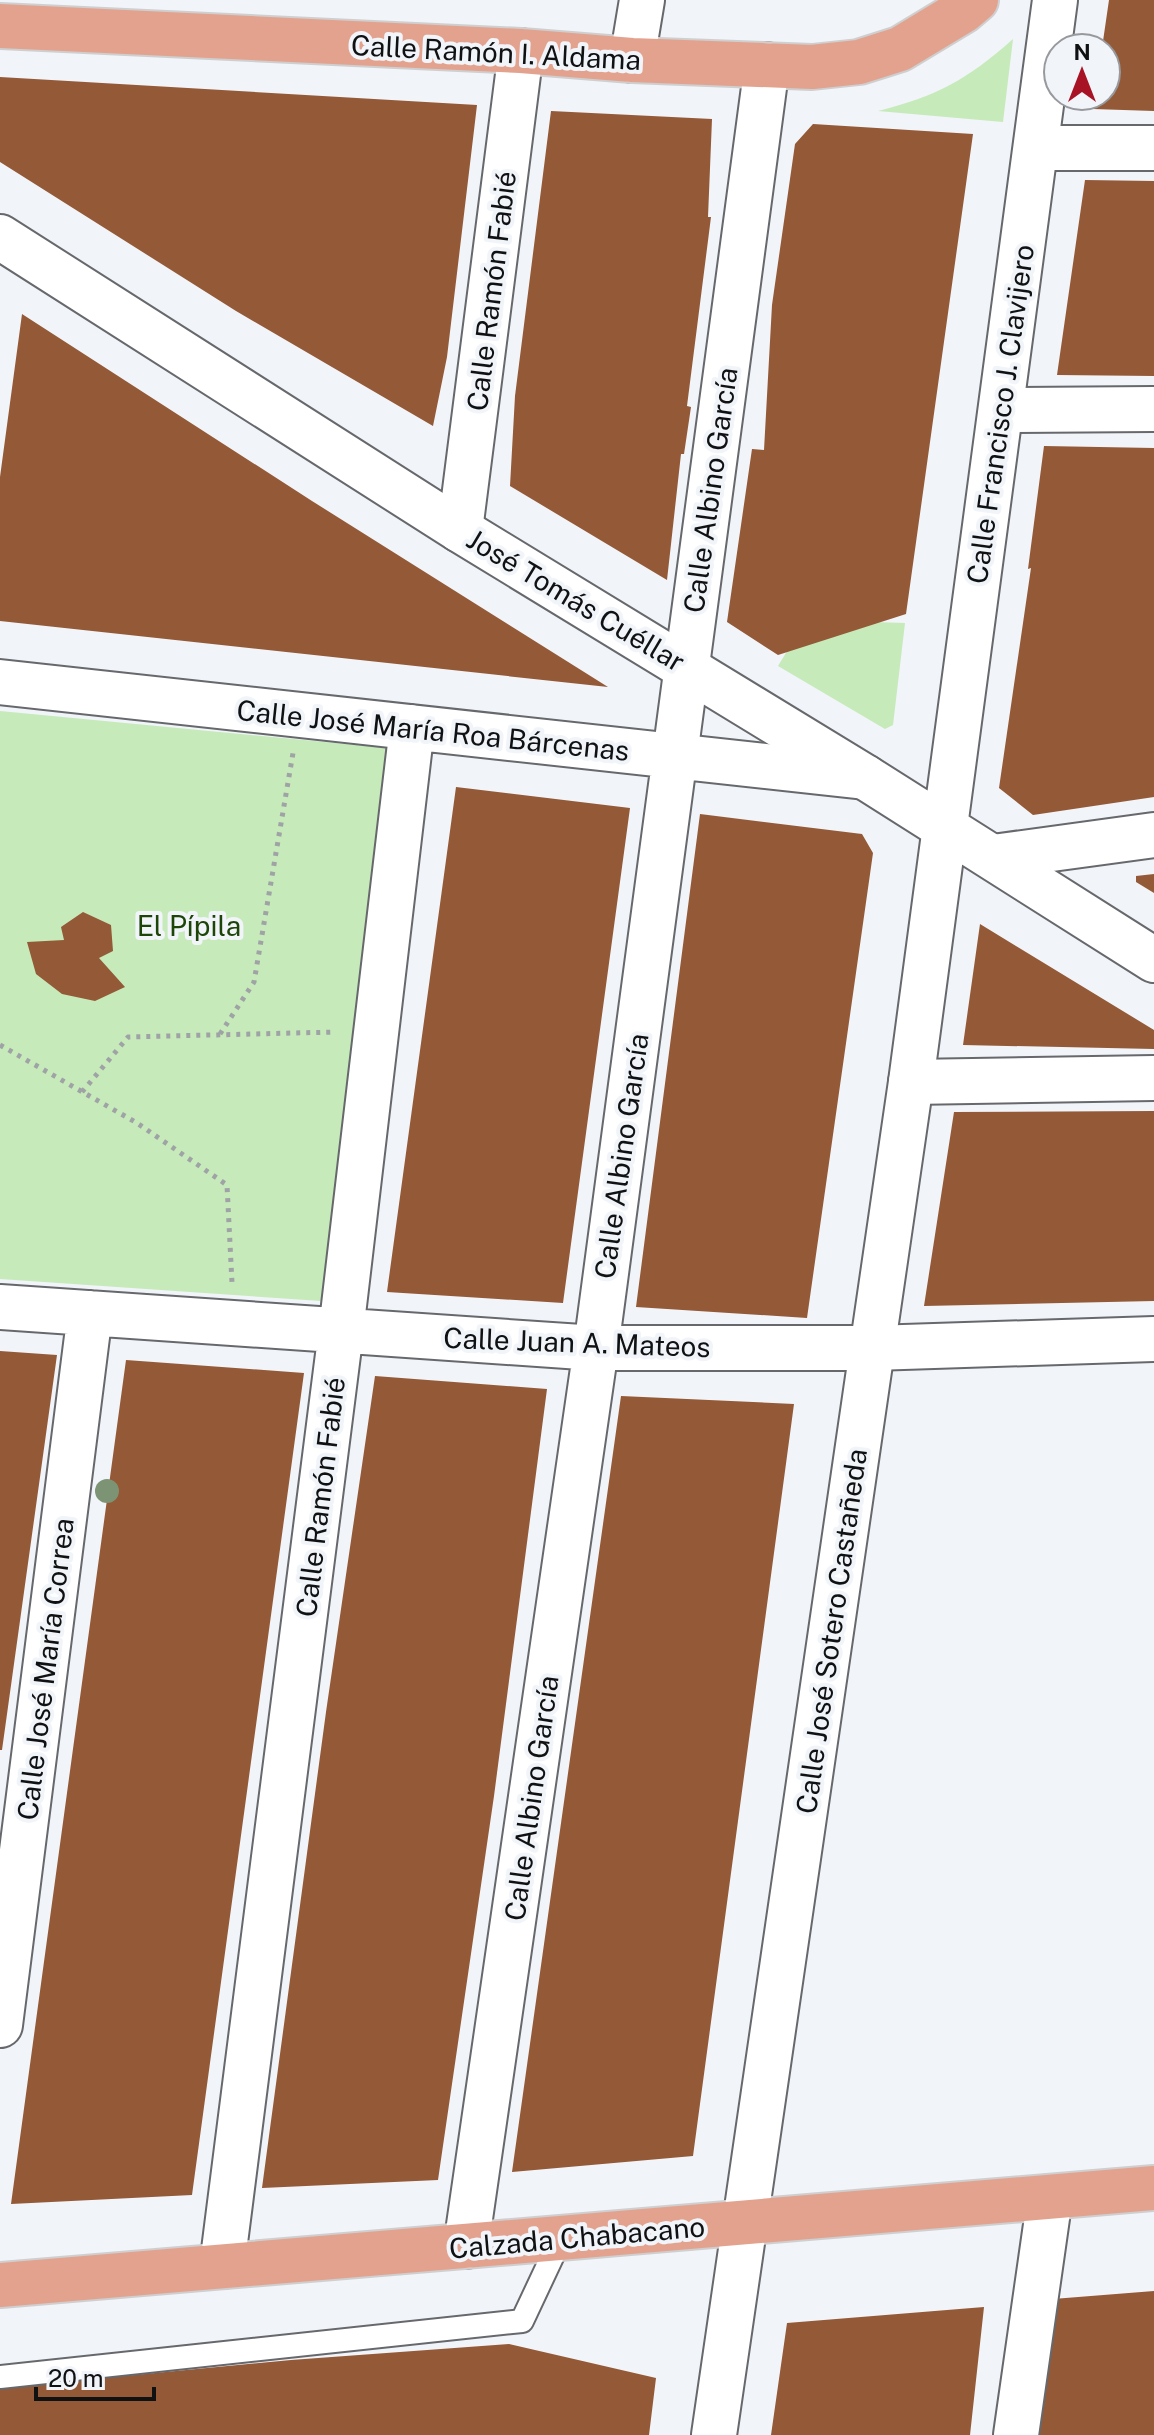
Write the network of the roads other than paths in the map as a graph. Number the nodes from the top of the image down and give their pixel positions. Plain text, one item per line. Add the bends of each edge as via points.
1 (642, 0) edge
2 (976, 0) edge
3 (1055, 0) edge
4 (0, 26) edge
5 (521, 51) junction
6 (632, 60) junction
7 (767, 65) junction
8 (1036, 148) junction
9 (1154, 148) edge
10 (1, 247) edge
11 (1154, 409) edge
12 (1001, 410) junction
13 (460, 530) junction
14 (686, 668) junction
15 (0, 682) edge
16 (412, 727) junction
17 (674, 756) junction
18 (865, 777) junction
19 (945, 827) junction
20 (1154, 835) edge
21 (993, 857) junction
22 (1154, 960) edge
23 (1154, 1078) edge
24 (911, 1082) junction
25 (0, 1307) edge
26 (90, 1313) junction
27 (341, 1331) junction
28 (1154, 1339) edge
29 (596, 1348) junction
30 (873, 1348) junction
31 (0, 2025) edge
32 (1154, 2188) edge
33 (1050, 2197) junction
34 (744, 2223) junction
35 (561, 2238) junction
36 (466, 2246) junction
37 (222, 2266) junction
38 (0, 2285) edge
39 (0, 2377) edge
40 (714, 2435) edge
41 (1016, 2435) edge

1 - 6 street
2 - 7 main road, Calle Ramón I. Aldama via 900,49 873,58 812,67
3 - 8 street, Calle Francisco J. Clavijero
4 - 5 main road, Calle Ramón I. Aldama
5 - 6 main road, Calle Ramón I. Aldama
5 - 13 street, Calle Ramón Fabié
6 - 7 main road, Calle Ramón I. Aldama
7 - 14 street, Calle Albino García
8 - 9 street
8 - 12 street, Calle Francisco J. Clavijero
10 - 13 street, José Tomás Cuéllar
11 - 12 street
12 - 19 street, Calle Francisco J. Clavijero
13 - 14 street, José Tomás Cuéllar
14 - 17 street, Calle Albino García
14 - 18 street, José Tomás Cuéllar
15 - 16 street, Calle José María Roa Bárcenas
16 - 17 street, Calle José María Roa Bárcenas
16 - 27 street, Calle Ramón Fabié
17 - 18 street, Calle José María Roa Bárcenas
17 - 29 street, Calle Albino García
18 - 19 street, José Tomás Cuéllar
19 - 21 street, José Tomás Cuéllar
19 - 24 street, Calle José Sotero Castañeda
20 - 21 street
21 - 22 street, José Tomás Cuéllar
23 - 24 street
24 - 30 street, Calle José Sotero Castañeda
25 - 26 street, Calle Juan A. Mateos
26 - 27 street, Calle Juan A. Mateos
26 - 31 street, Calle José María Correa
27 - 29 street, Calle Juan A. Mateos
27 - 37 street, Calle Ramón Fabié
28 - 30 street, Calle Juan A. Mateos
29 - 30 street, Calle Juan A. Mateos
29 - 36 street, Calle Albino García
30 - 34 street, Calle José Sotero Castañeda
32 - 33 main road, Calzada Chabacano
33 - 34 main road, Calzada Chabacano
33 - 41 street
34 - 35 main road, Calzada Chabacano
34 - 40 street, Calle José Sotero Castañeda
35 - 36 main road, Calzada Chabacano
35 - 39 lane via 522,2321
36 - 37 main road, Calzada Chabacano
37 - 38 main road, Calzada Chabacano

